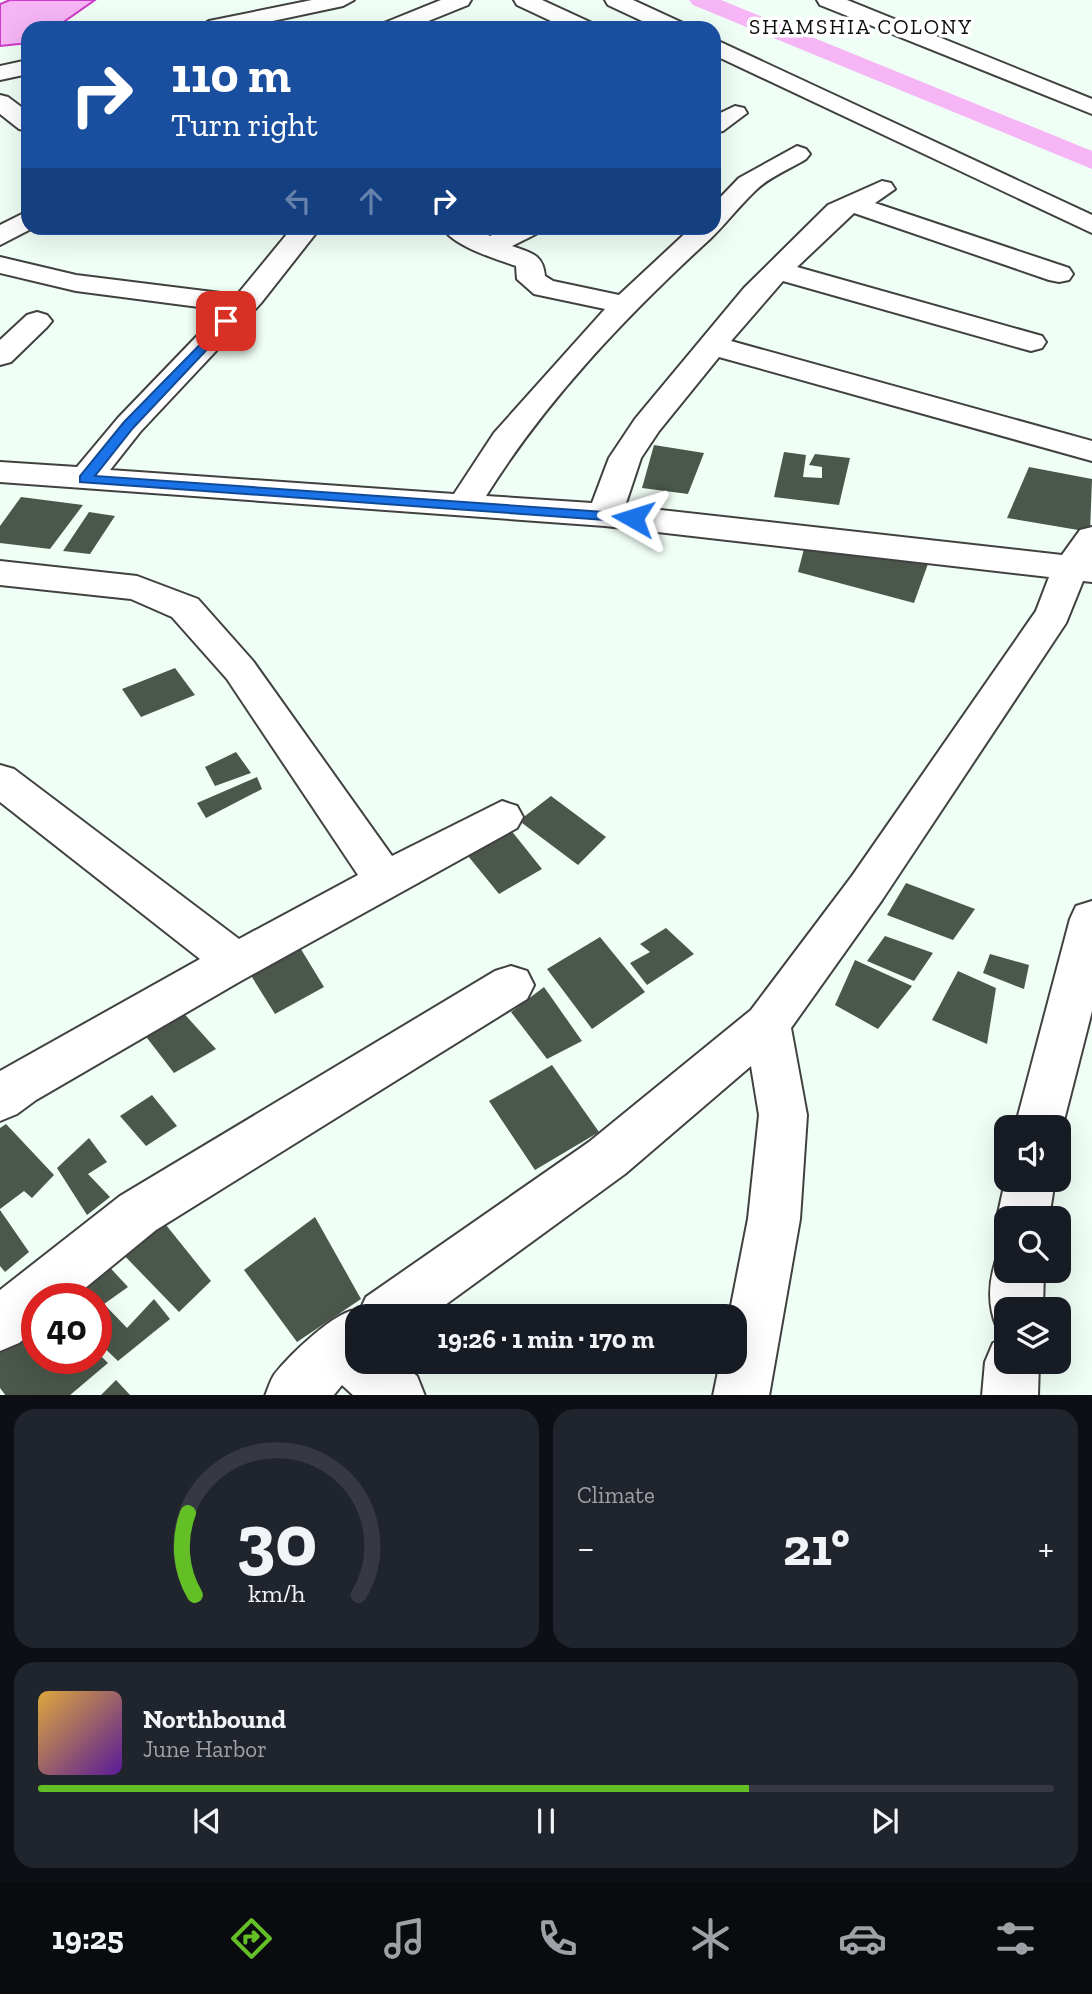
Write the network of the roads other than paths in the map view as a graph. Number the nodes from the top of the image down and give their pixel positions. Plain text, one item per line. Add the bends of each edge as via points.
1 (343, 0) edge
2 (460, 0) edge
3 (524, 0) edge
4 (616, 0) edge
5 (828, 0) edge
6 (279, 13) junction
7 (554, 14) junction
8 (242, 21) edge
9 (290, 21) edge
10 (409, 21) edge
11 (535, 21) edge
12 (569, 21) edge
13 (661, 21) edge
14 (721, 49) edge
15 (21, 68) edge
16 (0, 73) edge
17 (0, 102) edge
18 (1090, 104) edge
19 (735, 113) dead end
20 (21, 118) edge
21 (721, 122) edge
22 (797, 154) dead end
23 (882, 188) dead end
24 (850, 204) junction
25 (721, 212) edge
26 (1092, 225) edge
27 (300, 235) edge
28 (468, 235) edge
29 (512, 235) edge
30 (699, 235) edge
31 (489, 247) junction
32 (0, 265) edge
33 (776, 270) junction
34 (1059, 274) dead end
35 (243, 304) junction
36 (626, 305) junction
37 (37, 321) dead end
38 (1031, 342) dead end
39 (714, 346) junction
40 (0, 356) edge
41 (1092, 452) edge
42 (0, 472) edge
43 (85, 479) junction
44 (464, 504) junction
45 (605, 515) junction
46 (1085, 559) edge
47 (0, 573) edge
48 (0, 780) edge
49 (502, 817) dead end
50 (386, 881) junction
51 (1092, 919) edge
52 (236, 962) junction
53 (511, 985) dead end
54 (767, 1024) junction
55 (6, 1084) edge
56 (1043, 1115) edge
57 (402, 1304) edge
58 (0, 1324) edge
59 (345, 1346) edge
60 (378, 1374) edge
61 (1011, 1374) edge
62 (293, 1395) edge
63 (397, 1395) edge
64 (741, 1395) edge
65 (1010, 1395) edge

1 - 6 street
2 - 10 street
3 - 7 street
4 - 13 street
5 - 18 street
6 - 8 street
6 - 9 street
7 - 11 street
7 - 12 street
14 - 26 street
15 - 16 street
17 - 20 street
19 - 21 street
22 - 25 street via 748,183
23 - 24 street
24 - 33 street
24 - 34 street
27 - 35 street
28 - 31 street
29 - 31 street
30 - 36 street
31 - 36 street via 530,262 531,279 544,288
32 - 35 street via 76,283
33 - 38 street
33 - 39 street
35 - 43 street via 129,425
36 - 44 street via 505,440
37 - 40 street
39 - 41 street
39 - 45 street via 625,458
42 - 43 street
43 - 44 street
44 - 45 street
45 - 46 street
46 - 54 street via 1053,614 867,888
47 - 50 street via 137,588 185,608 240,670
48 - 52 street
49 - 50 street
50 - 52 street
51 - 56 street
52 - 55 street
53 - 58 street via 138,1213
54 - 57 street via 607,1158
54 - 64 street via 783,1115 774,1219
59 - 62 street
60 - 63 street
61 - 65 street

